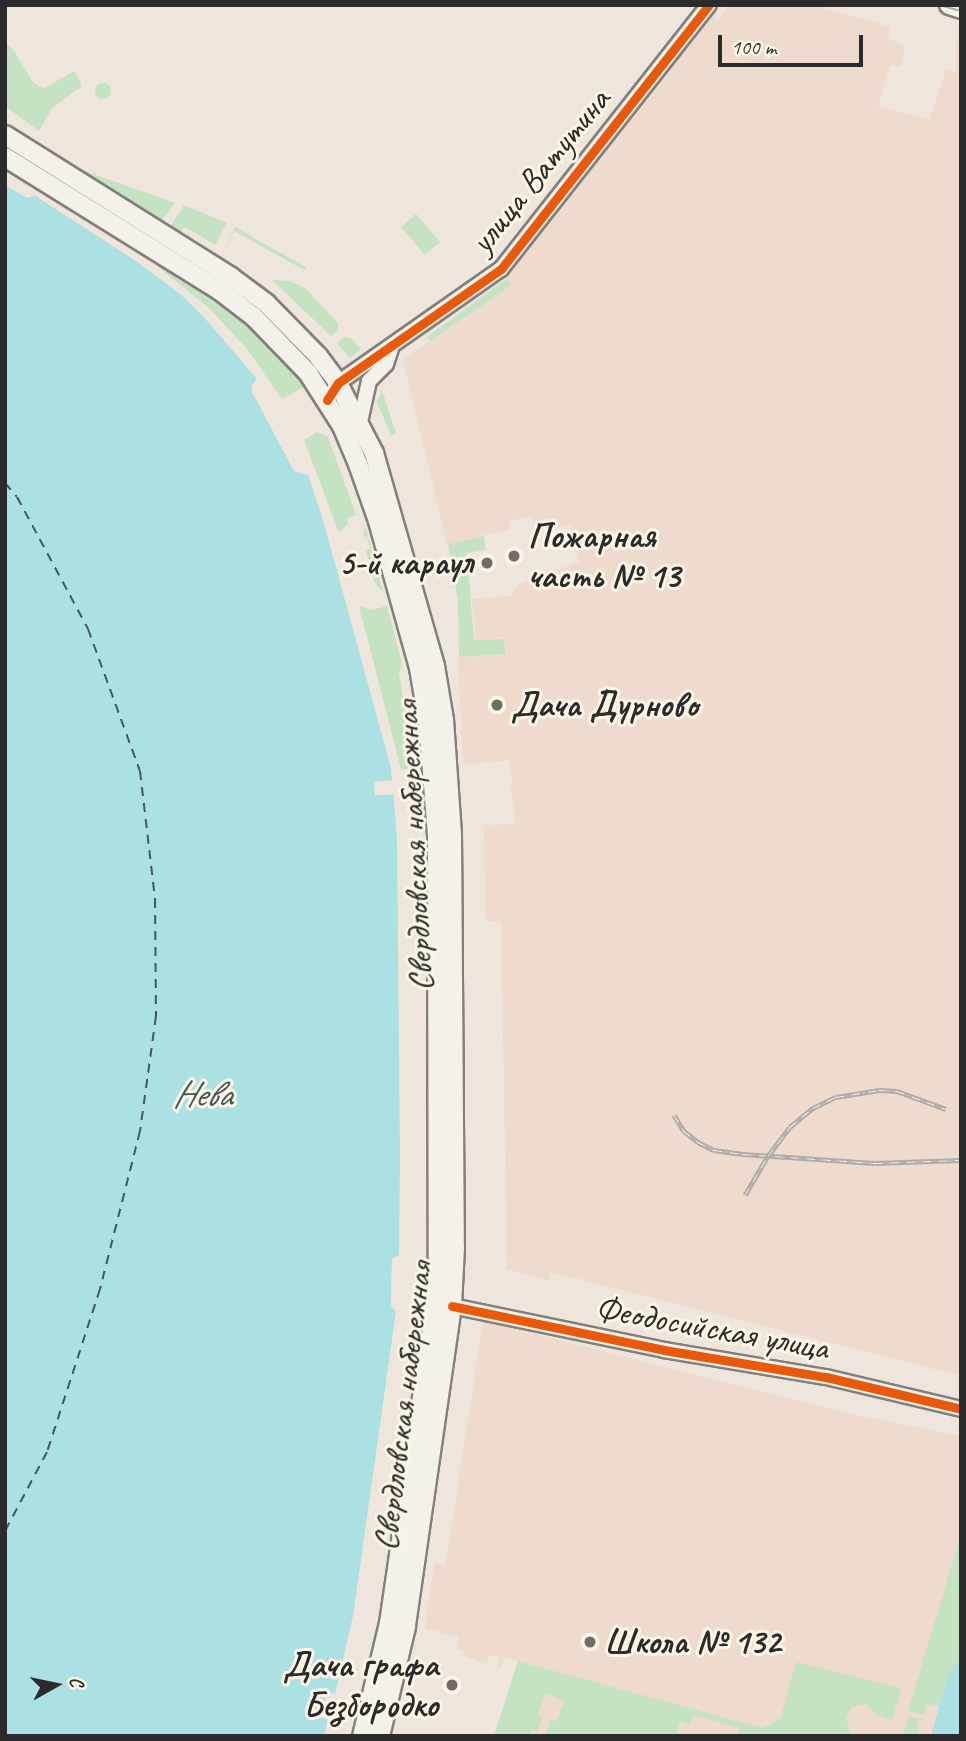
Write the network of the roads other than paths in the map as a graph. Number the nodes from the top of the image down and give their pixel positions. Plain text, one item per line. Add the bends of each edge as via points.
1 (709, 5) edge
2 (949, 5) edge
3 (961, 9) edge
4 (5, 135) edge
5 (5, 157) edge
6 (392, 346) junction
7 (338, 383) junction
8 (327, 400) junction
9 (360, 422) junction
10 (452, 1306) junction
11 (961, 1409) edge
12 (362, 1736) edge
13 (380, 1736) edge

1 - 6 street, улица Ватутина via 501,269
2 - 3 main road
4 - 7 main road, Свердловская набережная via 257,296 318,356
5 - 8 main road, Свердловская набережная via 254,317 308,373
6 - 7 street, улица Ватутина
6 - 9 street, улица Ватутина via 386,364 369,382
7 - 8 street, улица Ватутина
7 - 9 main road, Свердловская набережная
8 - 12 main road, Свердловская набережная via 370,498 419,668 437,835 439,1240 435,1308 389,1623
9 - 10 main road, Свердловская набережная via 374,453 425,623 444,720 452,835
10 - 11 street, Феодосийская улица via 664,1350 826,1377
10 - 13 main road, Свердловская набережная via 406,1628

